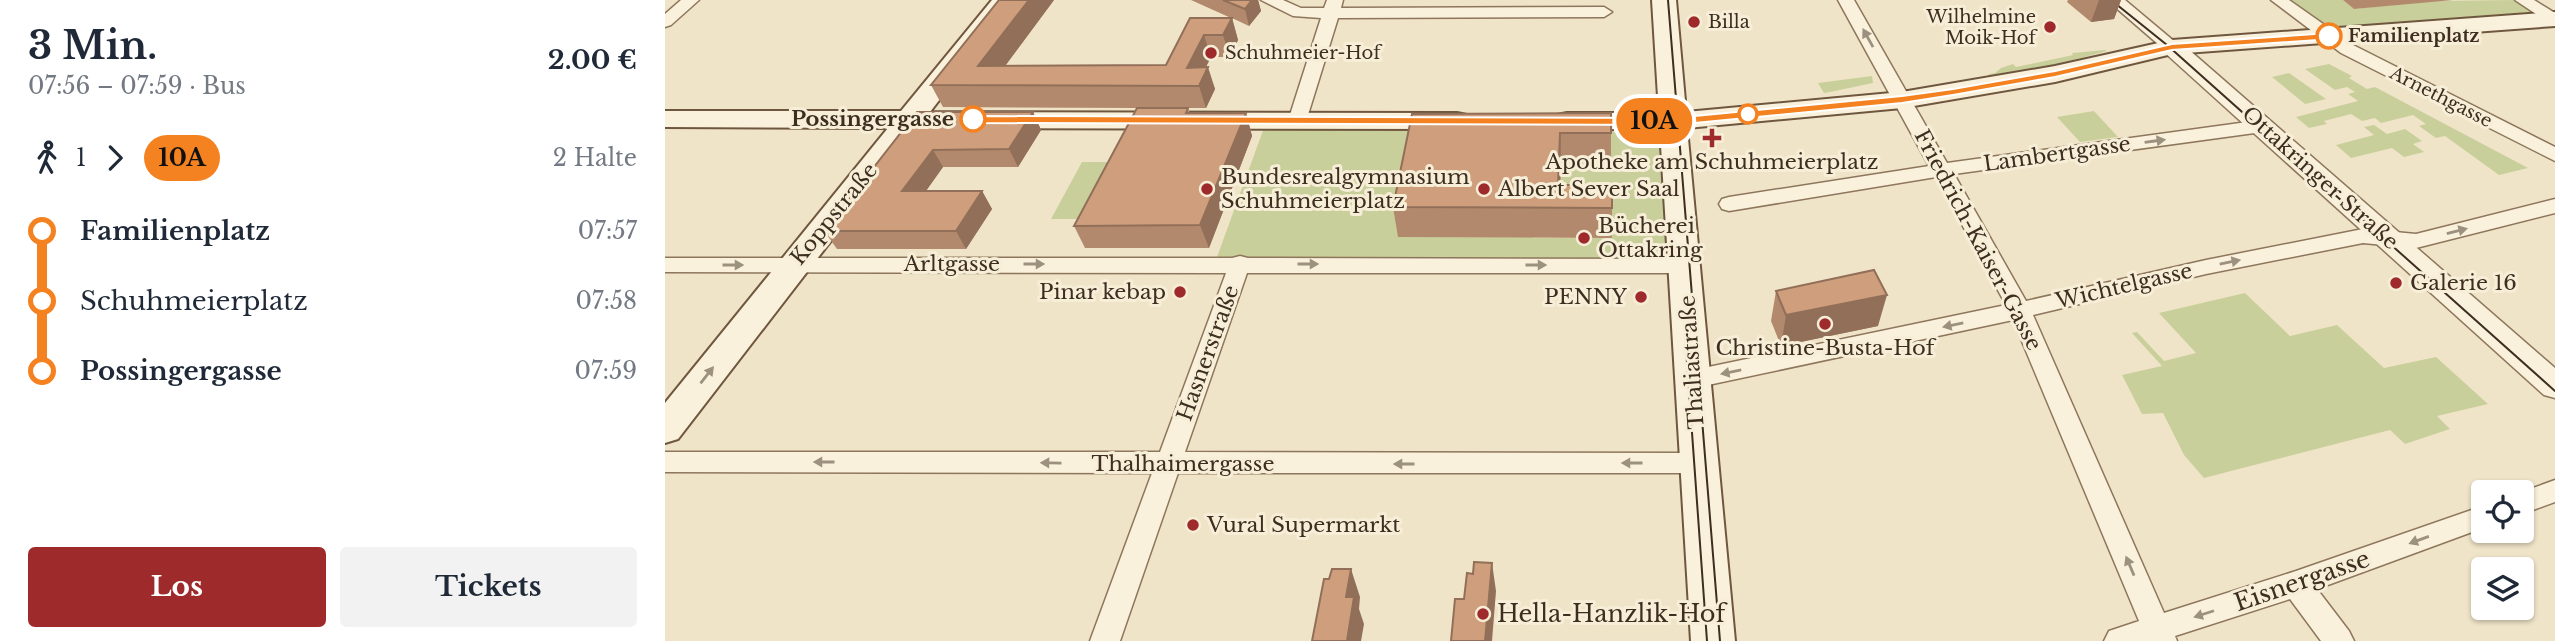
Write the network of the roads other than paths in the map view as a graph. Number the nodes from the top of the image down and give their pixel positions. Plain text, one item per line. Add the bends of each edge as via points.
1 (691, 0) edge
2 (1004, 0) edge
3 (1269, 0) edge
4 (1664, 0) edge
5 (1846, 0) edge
6 (2115, 0) edge
7 (2279, 0) edge
8 (1333, 6) edge
9 (1604, 12) dead end
10 (2541, 15) edge
11 (668, 16) edge
12 (2555, 33) edge
13 (2329, 36) junction
14 (2172, 47) junction
15 (1896, 88) junction
16 (1298, 118) junction
17 (665, 119) edge
18 (910, 119) junction
19 (1486, 121) edge
20 (1541, 121) edge
21 (1674, 121) junction
22 (2262, 126) junction
23 (2555, 155) edge
24 (1942, 170) junction
25 (1729, 204) dead end
26 (2555, 206) edge
27 (2390, 240) junction
28 (1240, 264) junction
29 (665, 265) edge
30 (794, 265) junction
31 (1685, 266) junction
32 (2020, 310) junction
33 (1694, 380) junction
34 (2555, 386) edge
35 (665, 429) edge
36 (665, 462) edge
37 (1700, 463) junction
38 (1168, 465) junction
39 (2555, 491) edge
40 (2534, 499) edge
41 (2471, 521) edge
42 (2296, 584) junction
43 (2160, 635) edge
44 (1105, 641) edge
45 (1713, 641) edge
46 (2119, 641) edge
47 (2339, 641) edge

1 - 11 street
2 - 18 main road, Koppstraße
3 - 8 street via 1299,13
4 - 21 main road, Thaliastraße
15 -> 5 street, Friedrich-Kaiser-Gasse
6 - 14 street, Ottakringer Straße
7 - 13 street
8 - 9 street
8 - 16 street
10 - 12 street
10 - 13 main road
13 - 14 main road
13 - 23 street, Arnethgasse
14 - 15 main road via 2055,74
14 - 22 street, Ottakringer Straße
15 - 21 main road
15 - 24 street, Friedrich-Kaiser-Gasse
16 - 18 main road
16 - 19 main road
17 - 18 main road
18 - 30 main road, Koppstraße
20 - 21 main road
21 - 31 main road, Thaliastraße
24 -> 22 street, Lambertgasse
22 - 27 street, Ottakringer Straße
24 - 25 street, Lambertgasse
24 - 32 street, Friedrich-Kaiser-Gasse
27 -> 26 street, Wichtelgasse via 2416,241
32 -> 27 street, Wichtelgasse via 2363,236
27 - 34 street, Ottakringer Straße
30 -> 28 street, Arltgasse
28 -> 31 street
28 - 38 street, Hasnerstraße
29 -> 30 street, Arltgasse
35 -> 30 main road, Koppstraße
31 - 33 main road, Thaliastraße
32 -> 33 street, Wichtelgasse
43 -> 32 street, Friedrich-Kaiser-Gasse
33 - 37 main road, Thaliastraße
38 -> 36 street, Thalhaimergasse
37 -> 38 street, Thalhaimergasse
37 - 45 main road, Thaliastraße
38 - 44 street, Hasnerstraße
39 - 40 street
41 -> 42 street, Eisnergasse
42 -> 43 street, Eisnergasse
42 - 47 street
43 - 46 street, Eisnergasse

